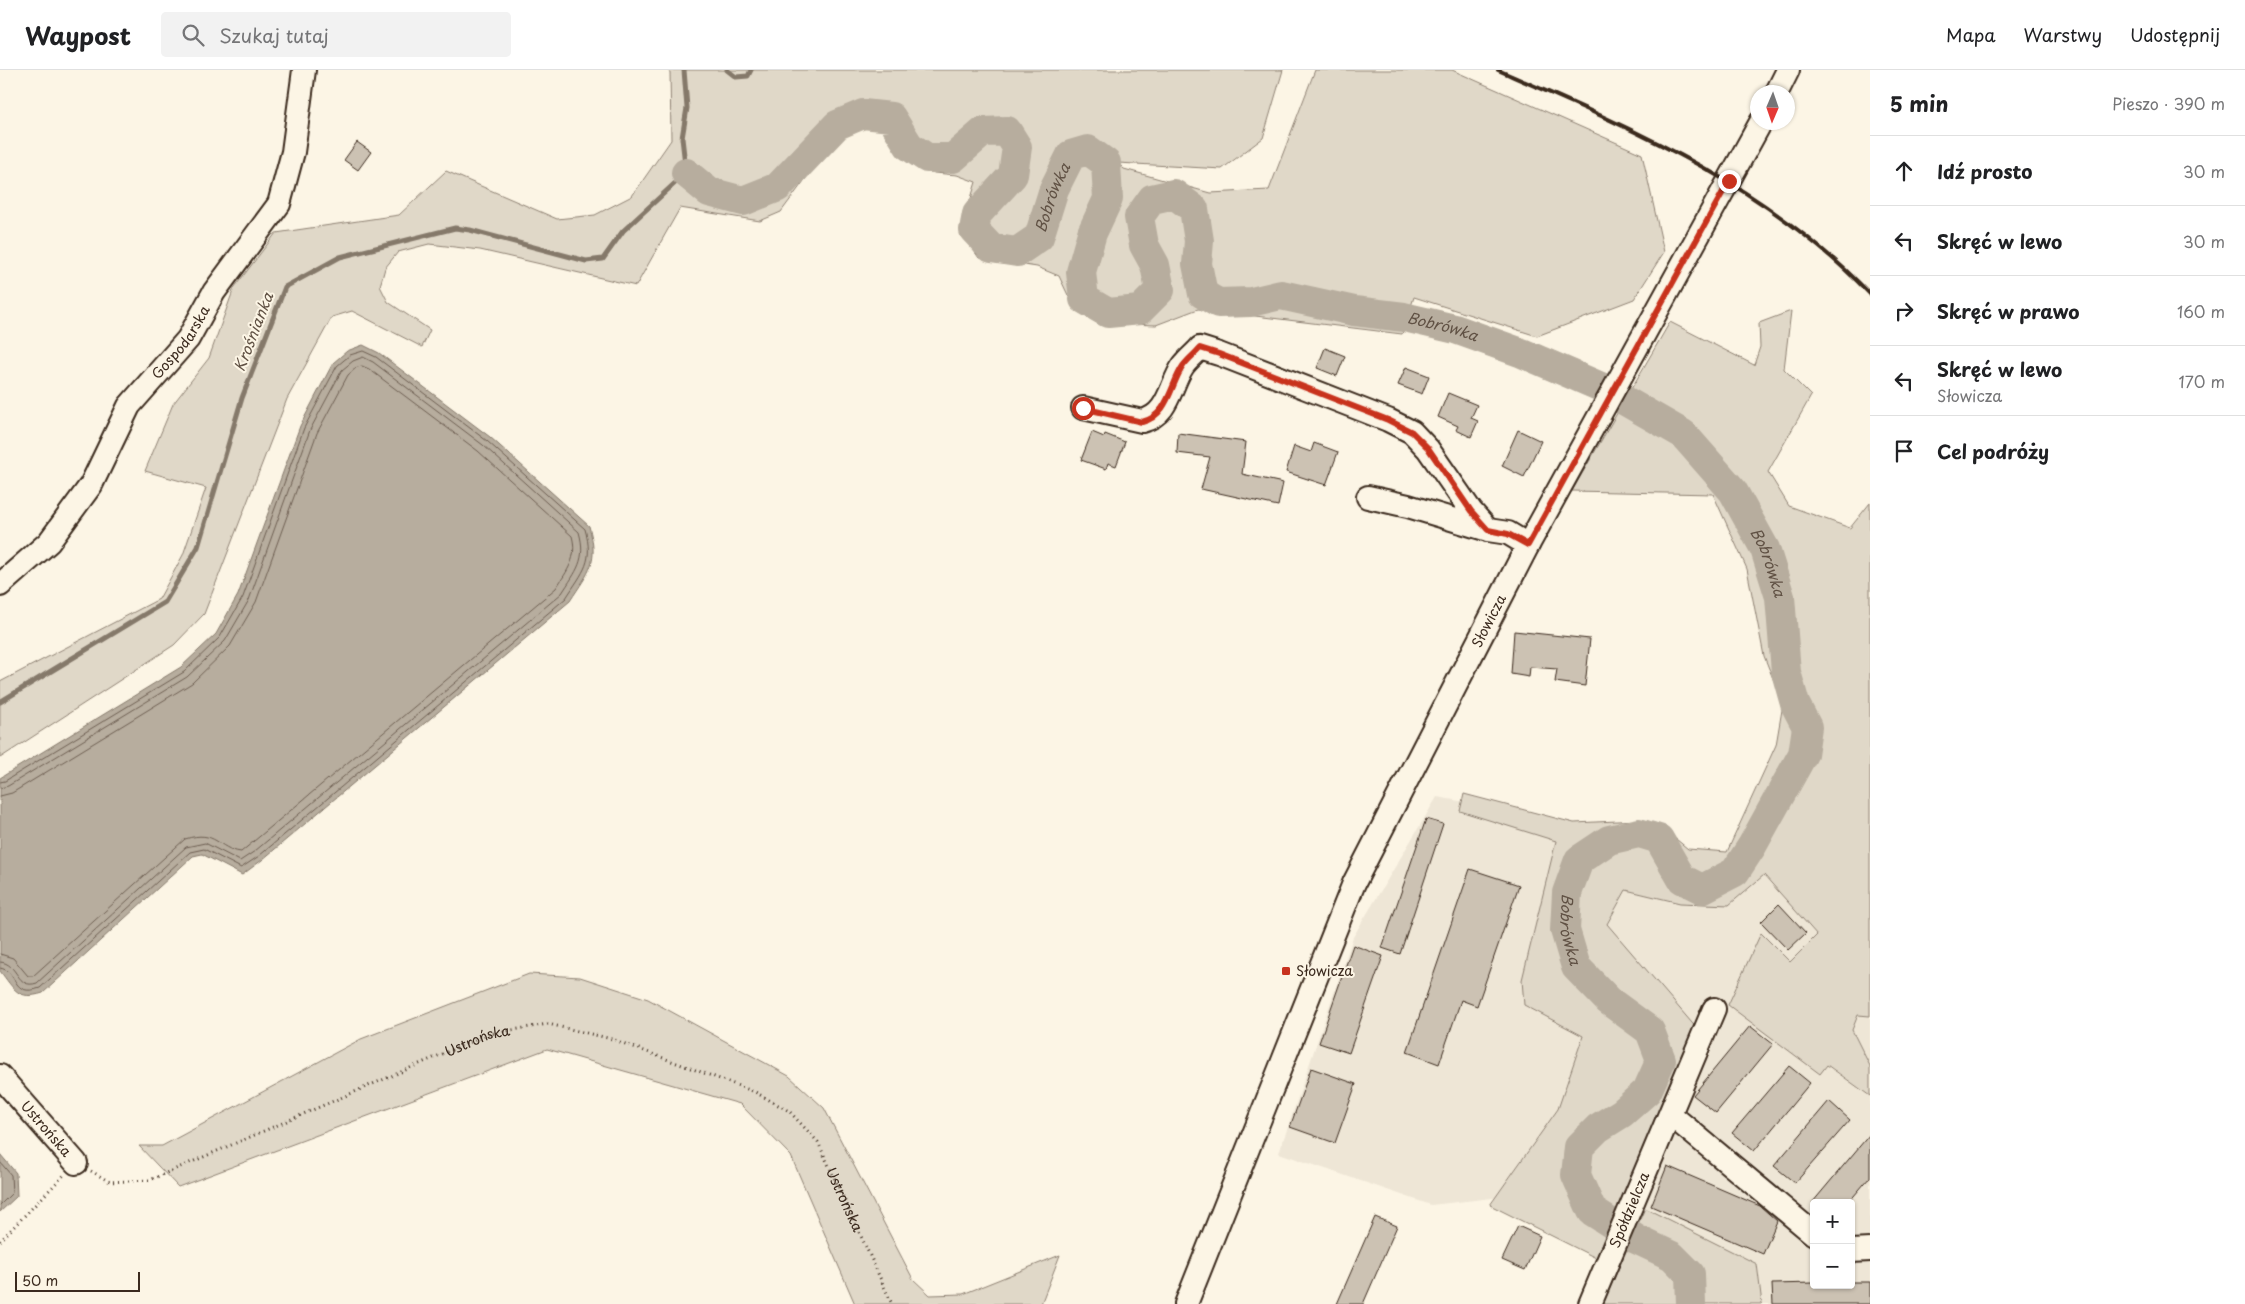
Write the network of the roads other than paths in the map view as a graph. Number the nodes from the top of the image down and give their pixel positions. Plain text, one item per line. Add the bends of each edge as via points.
1 (304, 70) edge
2 (1788, 70) edge
3 (1780, 85) edge
4 (1757, 130) edge
5 (1083, 408) dead end
6 (1368, 497) dead end
7 (1488, 530) junction
8 (1528, 545) junction
9 (0, 585) edge
10 (1714, 1009) dead end
11 (0, 1076) edge
12 (1671, 1115) junction
13 (76, 1163) road end
14 (1810, 1231) edge
15 (1870, 1250) edge
16 (1855, 1251) edge
17 (1186, 1304) edge
18 (1590, 1304) edge

1 - 9 street, Gospodarska via 293,152 278,204 214,292 188,339 129,406 91,485 49,542
2 - 3 street
4 - 8 street, Słowicza
5 - 7 street via 1142,422 1152,419 1163,409 1184,365 1200,348 1412,432 1428,448
6 - 7 street
7 - 8 street via 1508,534
8 - 17 street, Słowicza via 1354,883
10 - 12 street, Spółdzielcza
11 - 13 street, Ustrońska
12 - 14 street
12 - 18 street, Spółdzielcza
15 - 16 street

